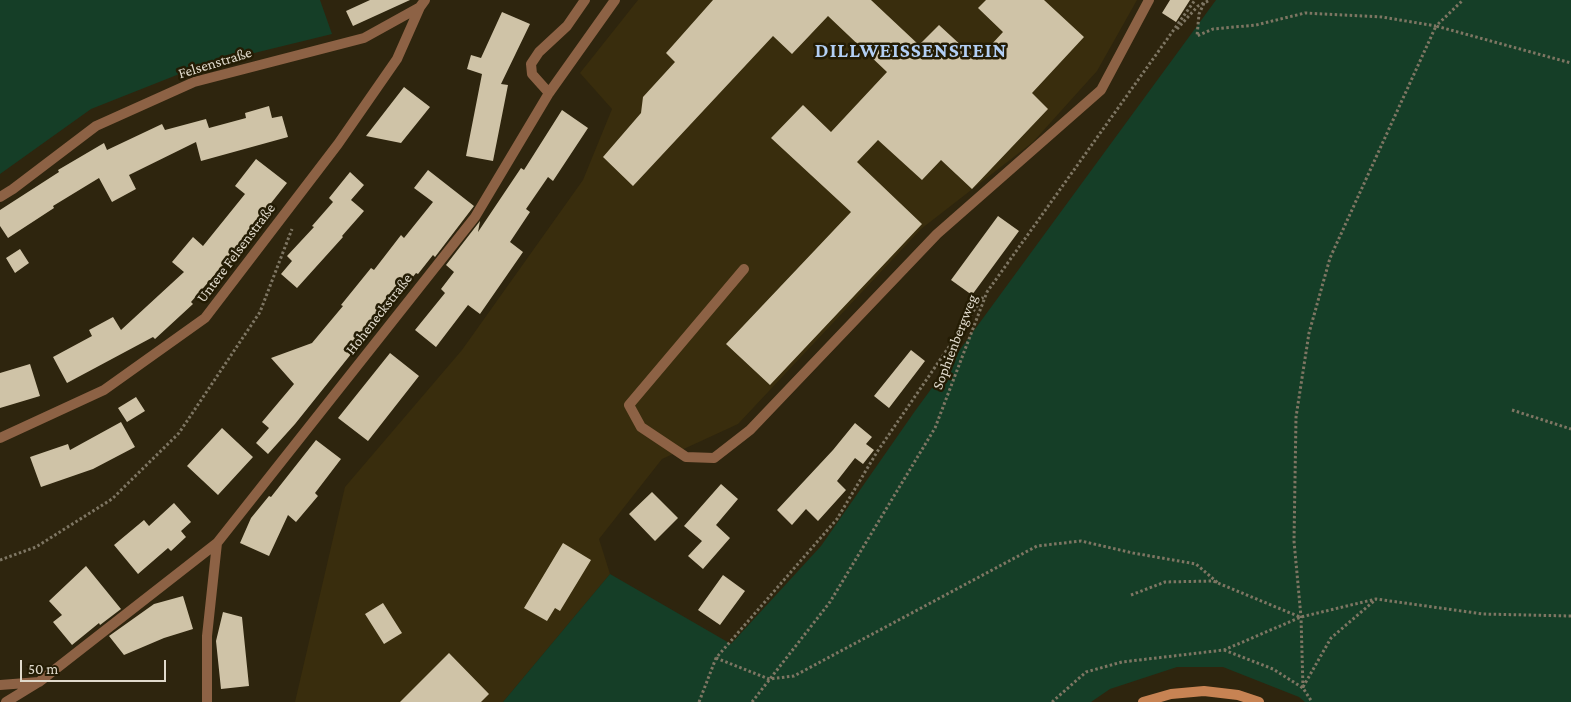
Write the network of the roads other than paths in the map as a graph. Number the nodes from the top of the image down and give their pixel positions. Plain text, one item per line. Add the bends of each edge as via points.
1 (585, 0) edge
2 (615, 0) edge
3 (1148, 0) edge
4 (422, 4) edge
5 (549, 93) junction
6 (0, 197) edge
7 (744, 269) dead end
8 (0, 438) edge
9 (217, 543) junction
10 (39, 682) junction
11 (0, 685) edge
12 (6, 702) edge
13 (207, 702) edge
14 (1143, 702) edge
15 (1259, 702) edge

1 - 5 street via 567,26 531,64 532,74
2 - 5 street, Hoheneckstraße
3 - 7 street via 1102,90 937,234 750,430 714,458 686,457 641,427 629,405
4 - 6 street, Felsenstraße via 364,38 194,82 96,126
4 - 8 street, Untere Felsenstraße via 398,59 206,318 104,390
5 - 9 street, Hoheneckstraße via 475,217
9 - 10 street, Hoheneckstraße
9 - 13 street via 207,636
10 - 11 street
10 - 12 street, Hoheneckstraße
14 - 15 main road via 1171,694 1204,691

